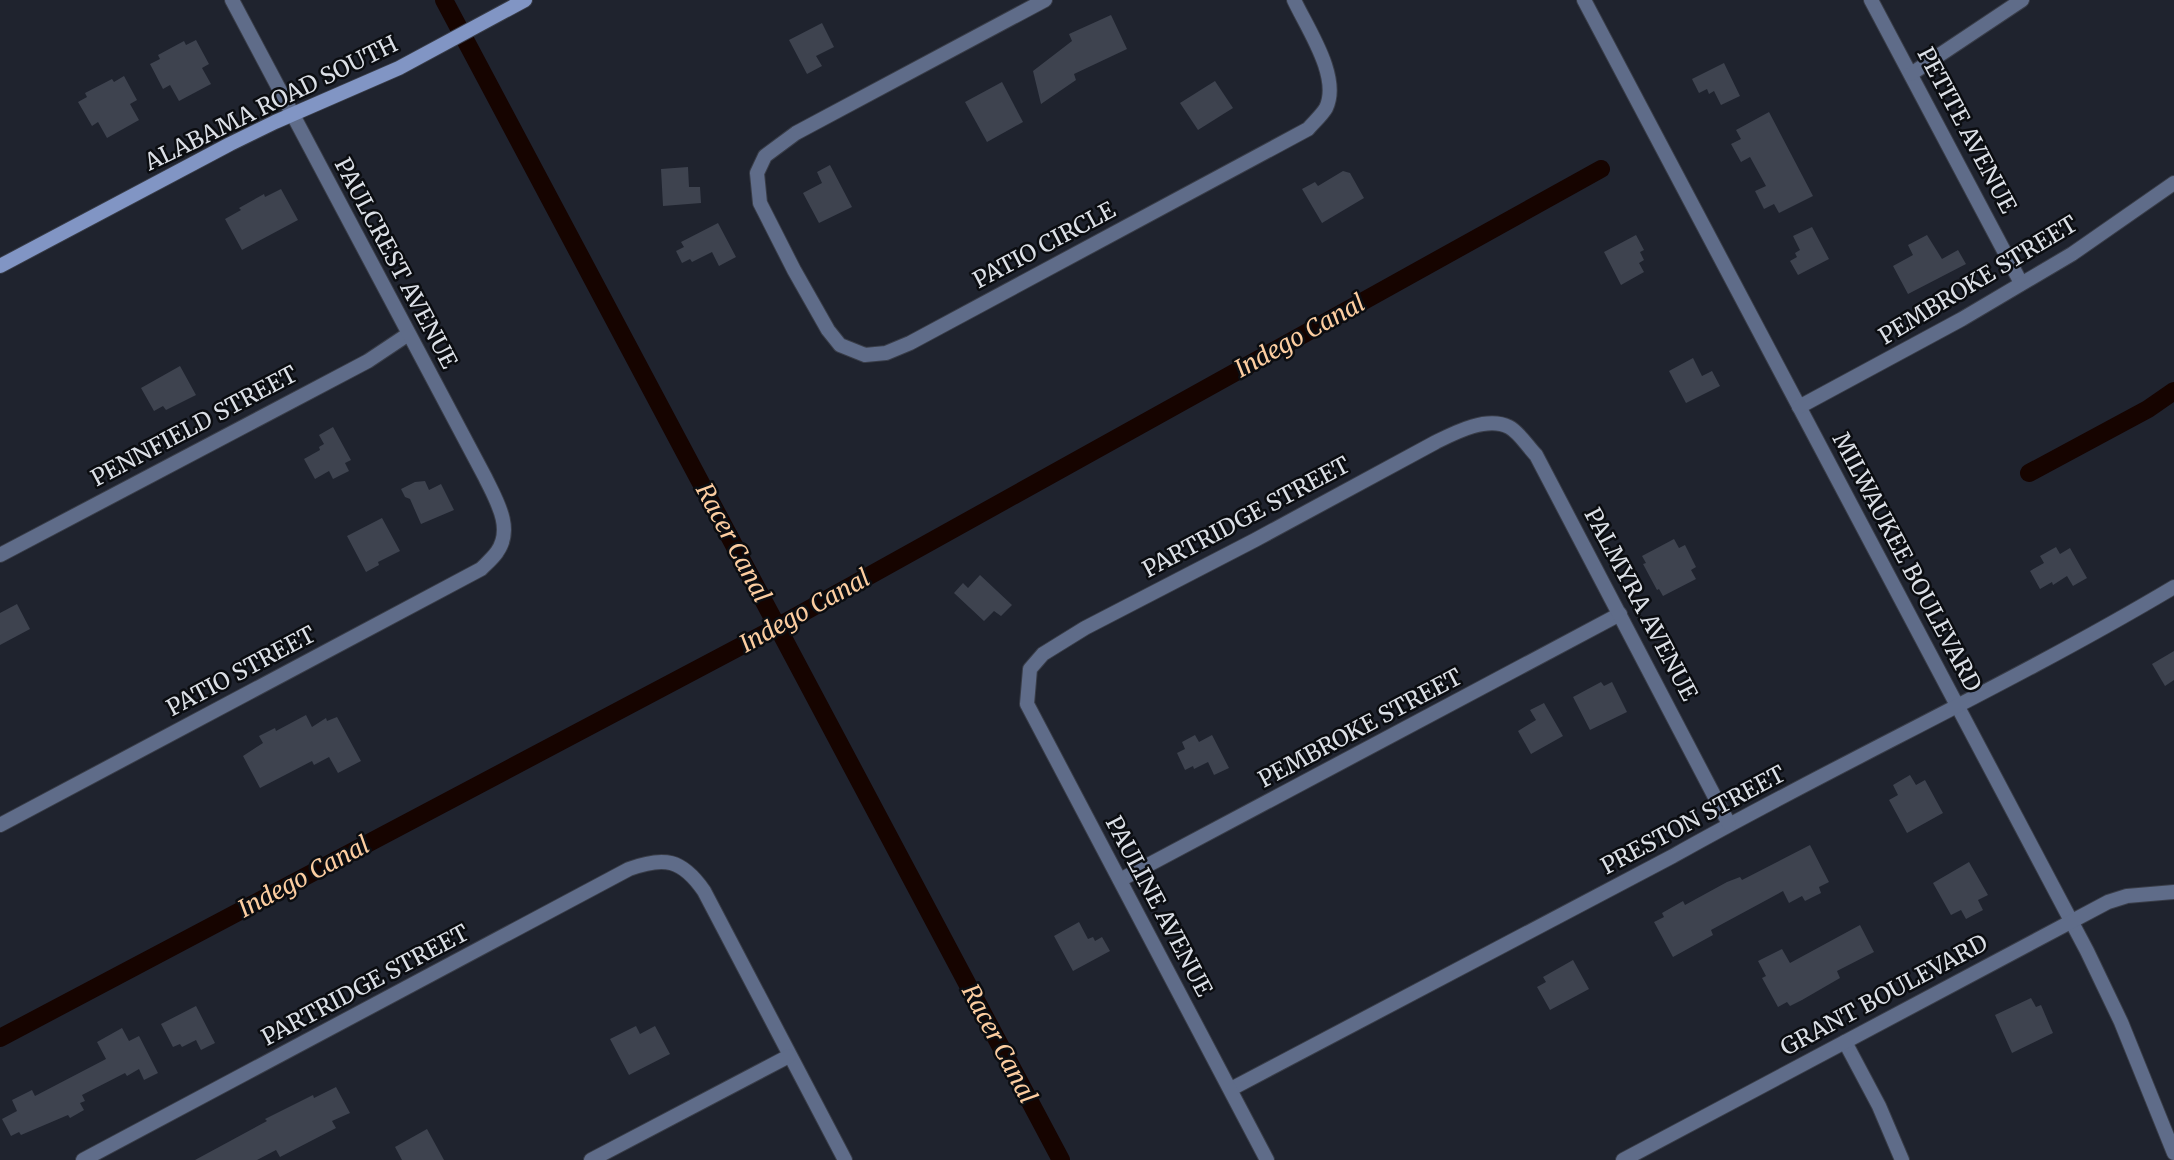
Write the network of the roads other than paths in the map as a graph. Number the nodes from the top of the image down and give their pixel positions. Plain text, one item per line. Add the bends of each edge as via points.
1 (232, 0) edge
2 (525, 0) edge
3 (1045, 0) edge
4 (1294, 0) edge
5 (1584, 0) edge
6 (1871, 0) edge
7 (2022, 0) edge
8 (1911, 74) junction
9 (293, 114) junction
10 (2174, 183) edge
11 (0, 266) edge
12 (2021, 283) junction
13 (407, 335) junction
14 (1799, 407) junction
15 (1493, 423) joint
16 (498, 551) joint
17 (0, 555) edge
18 (2174, 587) edge
19 (1620, 614) junction
20 (1030, 669) joint
21 (1958, 704) junction
22 (1729, 824) junction
23 (0, 825) edge
24 (1120, 880) junction
25 (2174, 892) edge
26 (2072, 922) junction
27 (1846, 1042) junction
28 (789, 1056) junction
29 (1231, 1089) junction
30 (2174, 1153) edge
31 (83, 1160) edge
32 (591, 1160) edge
33 (845, 1160) edge
34 (1267, 1160) edge
35 (1623, 1160) edge
36 (1902, 1160) edge

1 - 9 street, PAULCREST AVENUE
2 - 9 street, ALABAMA ROAD SOUTH via 371,81
3 - 4 street, PATIO CIRCLE via 796,133 765,156 757,173 760,202 840,345 865,355 886,353 929,334 1308,129 1326,109 1331,91 1327,69
5 - 14 street, MILWAUKEE BOULEVARD
6 - 8 street, PETITE AVENUE
7 - 8 street
8 - 12 street, PETITE AVENUE
9 - 11 street, ALABAMA ROAD SOUTH
9 - 13 street, PAULCREST AVENUE
10 - 12 street, PEMBROKE STREET via 2072,254
12 - 14 street, PEMBROKE STREET
13 - 16 street, PAULCREST AVENUE via 501,509 505,530
13 - 17 street, PENNFIELD STREET
14 - 21 street, MILWAUKEE BOULEVARD
15 - 19 street, PALMYRA AVENUE via 1511,428 1536,455
15 - 20 street, PARTRIDGE STREET via 1436,442 1043,654
16 - 23 street, PATIO STREET via 481,569
18 - 21 street, PRESTON STREET
19 - 22 street, PALMYRA AVENUE
19 - 24 street, PEMBROKE STREET
20 - 24 street, PAULINE AVENUE via 1027,704
21 - 22 street, PRESTON STREET
21 - 26 street, MILWAUKEE BOULEVARD
22 - 29 street, PRESTON STREET
24 - 29 street, PAULINE AVENUE
25 - 26 street, GRANT BOULEVARD via 2117,899
26 - 27 street, GRANT BOULEVARD
26 - 30 street, MILWAUKEE BOULEVARD via 2121,1022
27 - 35 street, GRANT BOULEVARD
27 - 36 street
28 - 31 street, PARTRIDGE STREET via 692,874 672,862 649,862
28 - 32 street
28 - 33 street
29 - 34 street, PAULINE AVENUE

